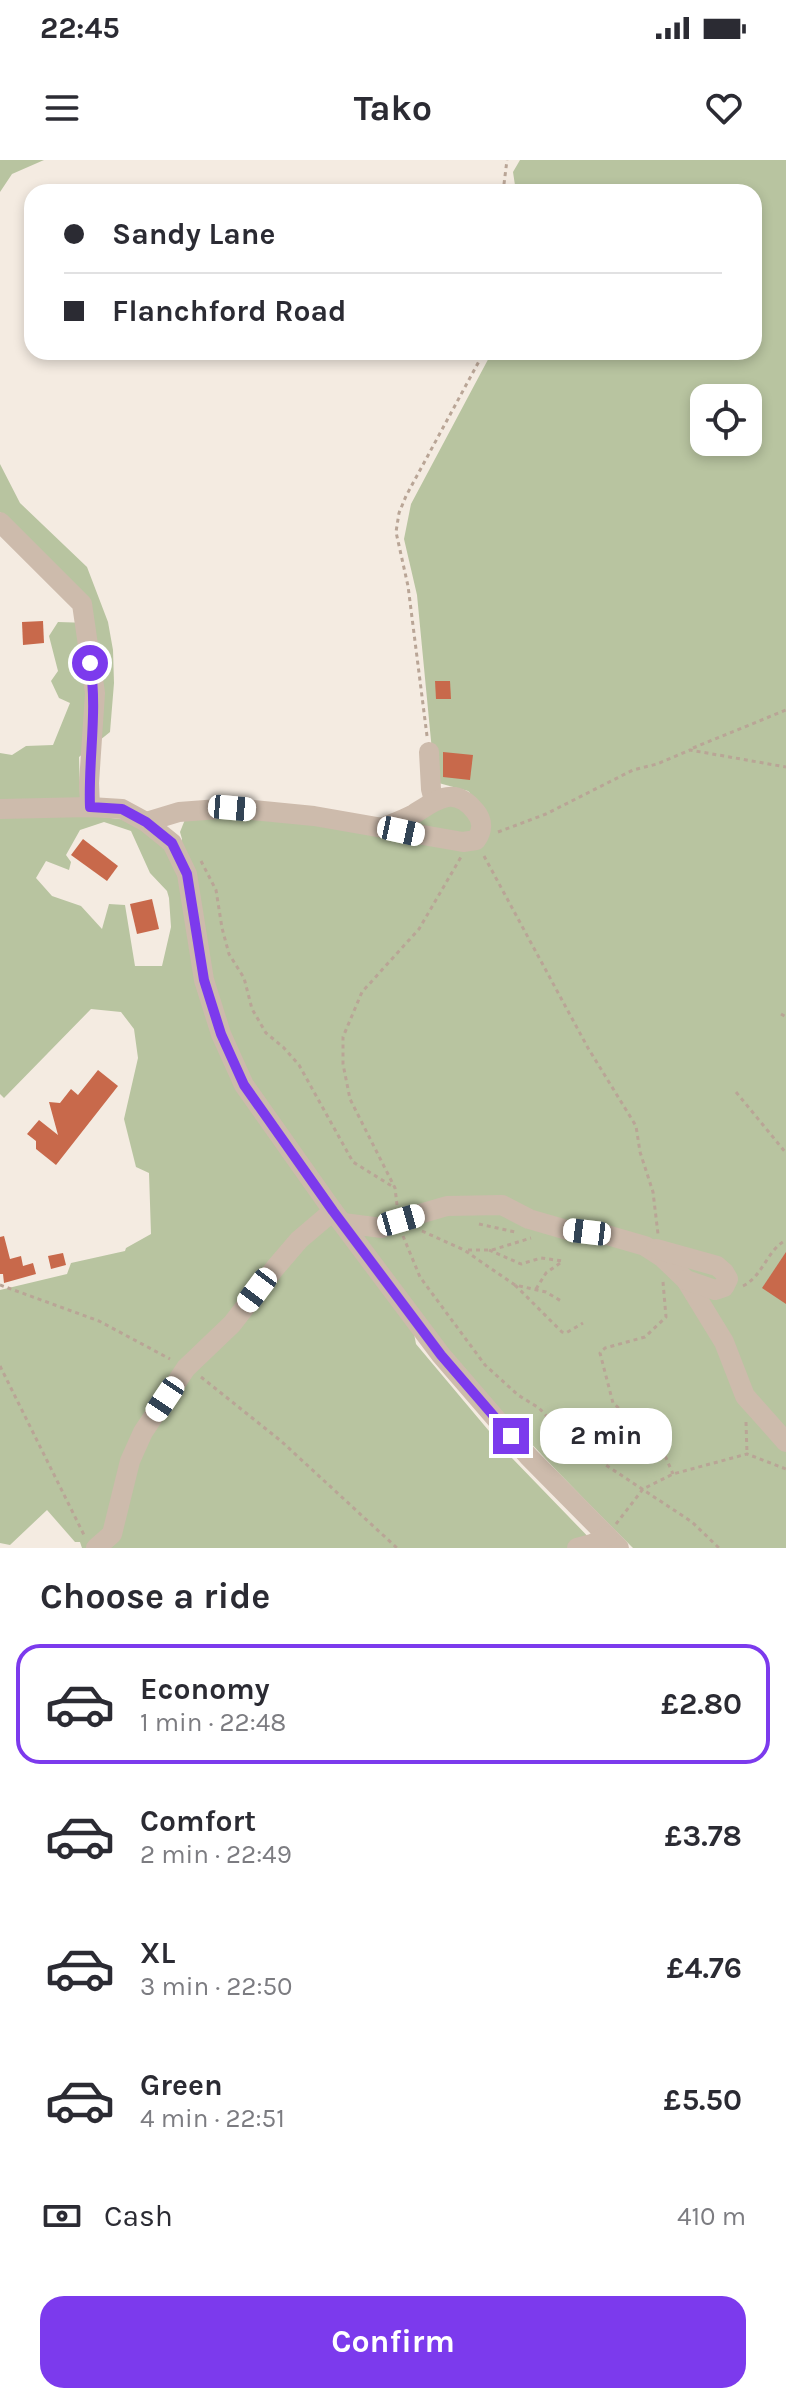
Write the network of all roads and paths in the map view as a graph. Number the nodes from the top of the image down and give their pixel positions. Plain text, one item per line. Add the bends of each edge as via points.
1 (507, 160) edge
2 (504, 184) edge
3 (480, 360) edge
4 (0, 522) edge
5 (786, 710) edge
6 (690, 750) junction
7 (429, 752) joint
8 (786, 767) edge
9 (434, 800) junction
10 (90, 807) junction
11 (0, 809) edge
12 (146, 822) junction
13 (384, 827) junction
14 (473, 841) junction
15 (199, 858) dead end
16 (781, 1014) dead end
17 (786, 1017) edge
18 (736, 1092) dead end
19 (786, 1153) edge
20 (395, 1188) junction
21 (338, 1217) junction
22 (394, 1223) junction
23 (539, 1237) dead end
24 (786, 1240) edge
25 (464, 1250) junction
26 (489, 1250) junction
27 (656, 1251) junction
28 (368, 1256) junction
29 (686, 1280) junction
30 (0, 1285) edge
31 (515, 1285) junction
32 (536, 1289) junction
33 (715, 1290) junction
34 (561, 1301) dead end
35 (583, 1323) dead end
36 (0, 1366) edge
37 (186, 1368) junction
38 (786, 1442) edge
39 (786, 1469) edge
40 (673, 1474) junction
41 (643, 1489) junction
42 (613, 1542) edge
43 (93, 1548) edge
44 (397, 1548) edge
45 (577, 1548) edge
46 (719, 1548) edge

1 - 2 path
3 - 7 path via 406,496 396,532
4 - 10 street via 82,604 95,693
5 - 6 path
6 - 8 path
6 - 14 path
7 - 9 street
9 - 13 street
9 - 14 street via 455,797 467,802 481,820 480,834
10 - 11 street
10 - 12 street via 122,809
12 - 13 street via 179,812 232,808
12 - 21 street via 172,843 187,874 204,980 244,1085
13 - 14 street
14 - 20 path via 419,929 362,992 343,1037 350,1099
14 - 27 path via 636,1126 653,1192
15 - 20 path via 216,890 229,954 266,1033 299,1065 353,1162
16 - 17 path
18 - 19 path
20 - 22 path
21 - 22 street
21 - 28 street
21 - 37 street via 299,1240 232,1324
22 - 25 path
22 - 27 street via 447,1206 502,1205 529,1219
22 - 28 street
22 - 41 path via 420,1277 485,1365 571,1442
23 - 26 path
24 - 33 path via 748,1285
25 - 26 path
25 - 31 path
26 - 32 path via 521,1264 541,1258 563,1261
27 - 29 street
27 - 33 street via 721,1268 727,1284
27 - 40 path via 666,1317 645,1337 600,1353 613,1403 660,1444
28 - 42 street via 474,1396
29 - 33 street
29 - 38 street via 724,1342 745,1396
30 - 37 path via 99,1321
31 - 32 path
31 - 35 path via 562,1332
32 - 34 path
36 - 43 path
37 - 43 street via 130,1461 112,1534
37 - 44 path via 281,1441
39 - 40 path via 747,1454
40 - 41 path
41 - 42 path
41 - 46 path
42 - 45 street

